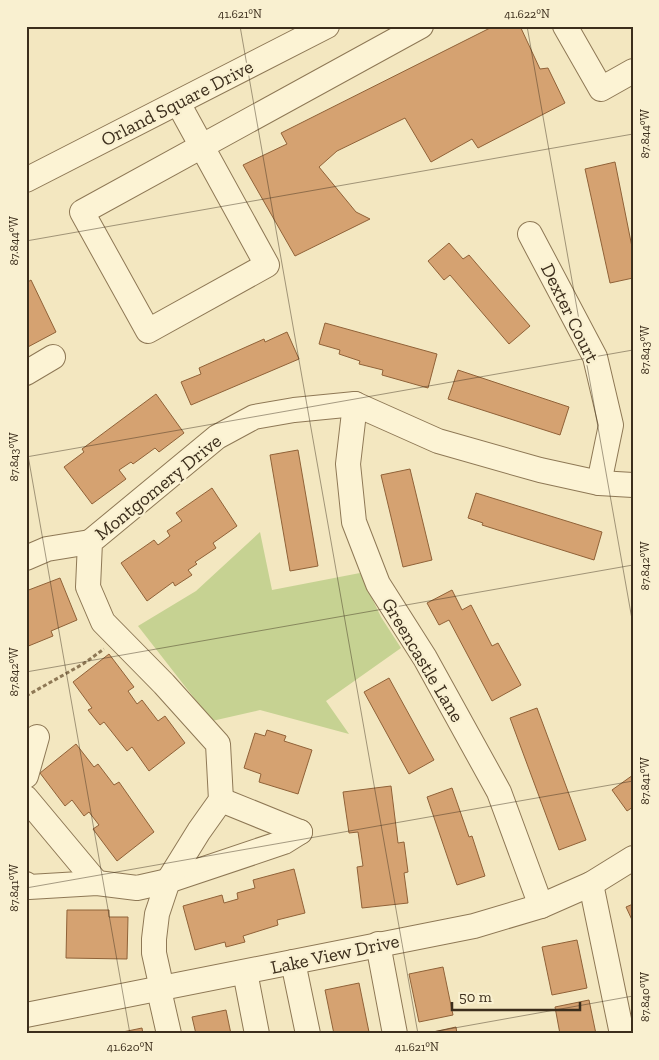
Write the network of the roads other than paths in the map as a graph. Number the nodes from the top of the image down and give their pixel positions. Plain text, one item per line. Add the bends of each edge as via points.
1 (421, 26) edge
2 (565, 26) edge
3 (320, 28) edge
4 (633, 71) edge
5 (178, 103) junction
6 (202, 146) junction
7 (26, 180) edge
8 (530, 234) dead end
9 (54, 357) dead end
10 (26, 373) edge
11 (355, 404) junction
12 (599, 483) junction
13 (633, 485) edge
14 (90, 542) junction
15 (26, 558) edge
16 (37, 737) dead end
17 (26, 776) edge
18 (26, 798) edge
19 (221, 800) junction
20 (633, 858) edge
21 (168, 881) junction
22 (97, 883) junction
23 (26, 884) edge
24 (591, 884) junction
25 (541, 906) junction
26 (378, 944) junction
27 (293, 962) junction
28 (245, 972) junction
29 (160, 989) junction
30 (623, 993) edge
31 (26, 1015) edge
32 (391, 1033) edge
33 (169, 1034) edge
34 (257, 1034) edge
35 (308, 1034) edge
36 (622, 1034) edge

1 - 6 street
2 - 4 street via 601,89
3 - 5 street, Orland Square Drive
5 - 6 street
5 - 7 street, Orland Square Drive
6 - 6 street via 267,265 148,331 82,212
8 - 12 street, Dexter Court via 595,357 611,425
9 - 10 street
11 - 12 street, Montgomery Drive via 438,441
11 - 14 street, Montgomery Drive via 254,416 217,437
11 - 25 street, Greencastle Lane via 348,464 354,522 378,584 425,658 499,792
12 - 13 street, Montgomery Drive
14 - 15 street via 47,549
14 - 19 street, Montgomery Drive via 88,587 103,622 218,744
16 - 17 street
18 - 22 street
19 - 21 street
19 - 21 street via 300,832 284,842
20 - 24 street, Lake View Drive
21 - 22 street via 136,888
21 - 29 street via 157,914 154,939
22 - 23 street via 30,887
24 - 25 street, Lake View Drive
24 - 30 street
25 - 26 street, Lake View Drive via 474,926
26 - 27 street, Lake View Drive
26 - 32 street
27 - 28 street, Lake View Drive
27 - 35 street
28 - 29 street, Lake View Drive
28 - 34 street
29 - 31 street, Lake View Drive
29 - 33 street
30 - 36 street

